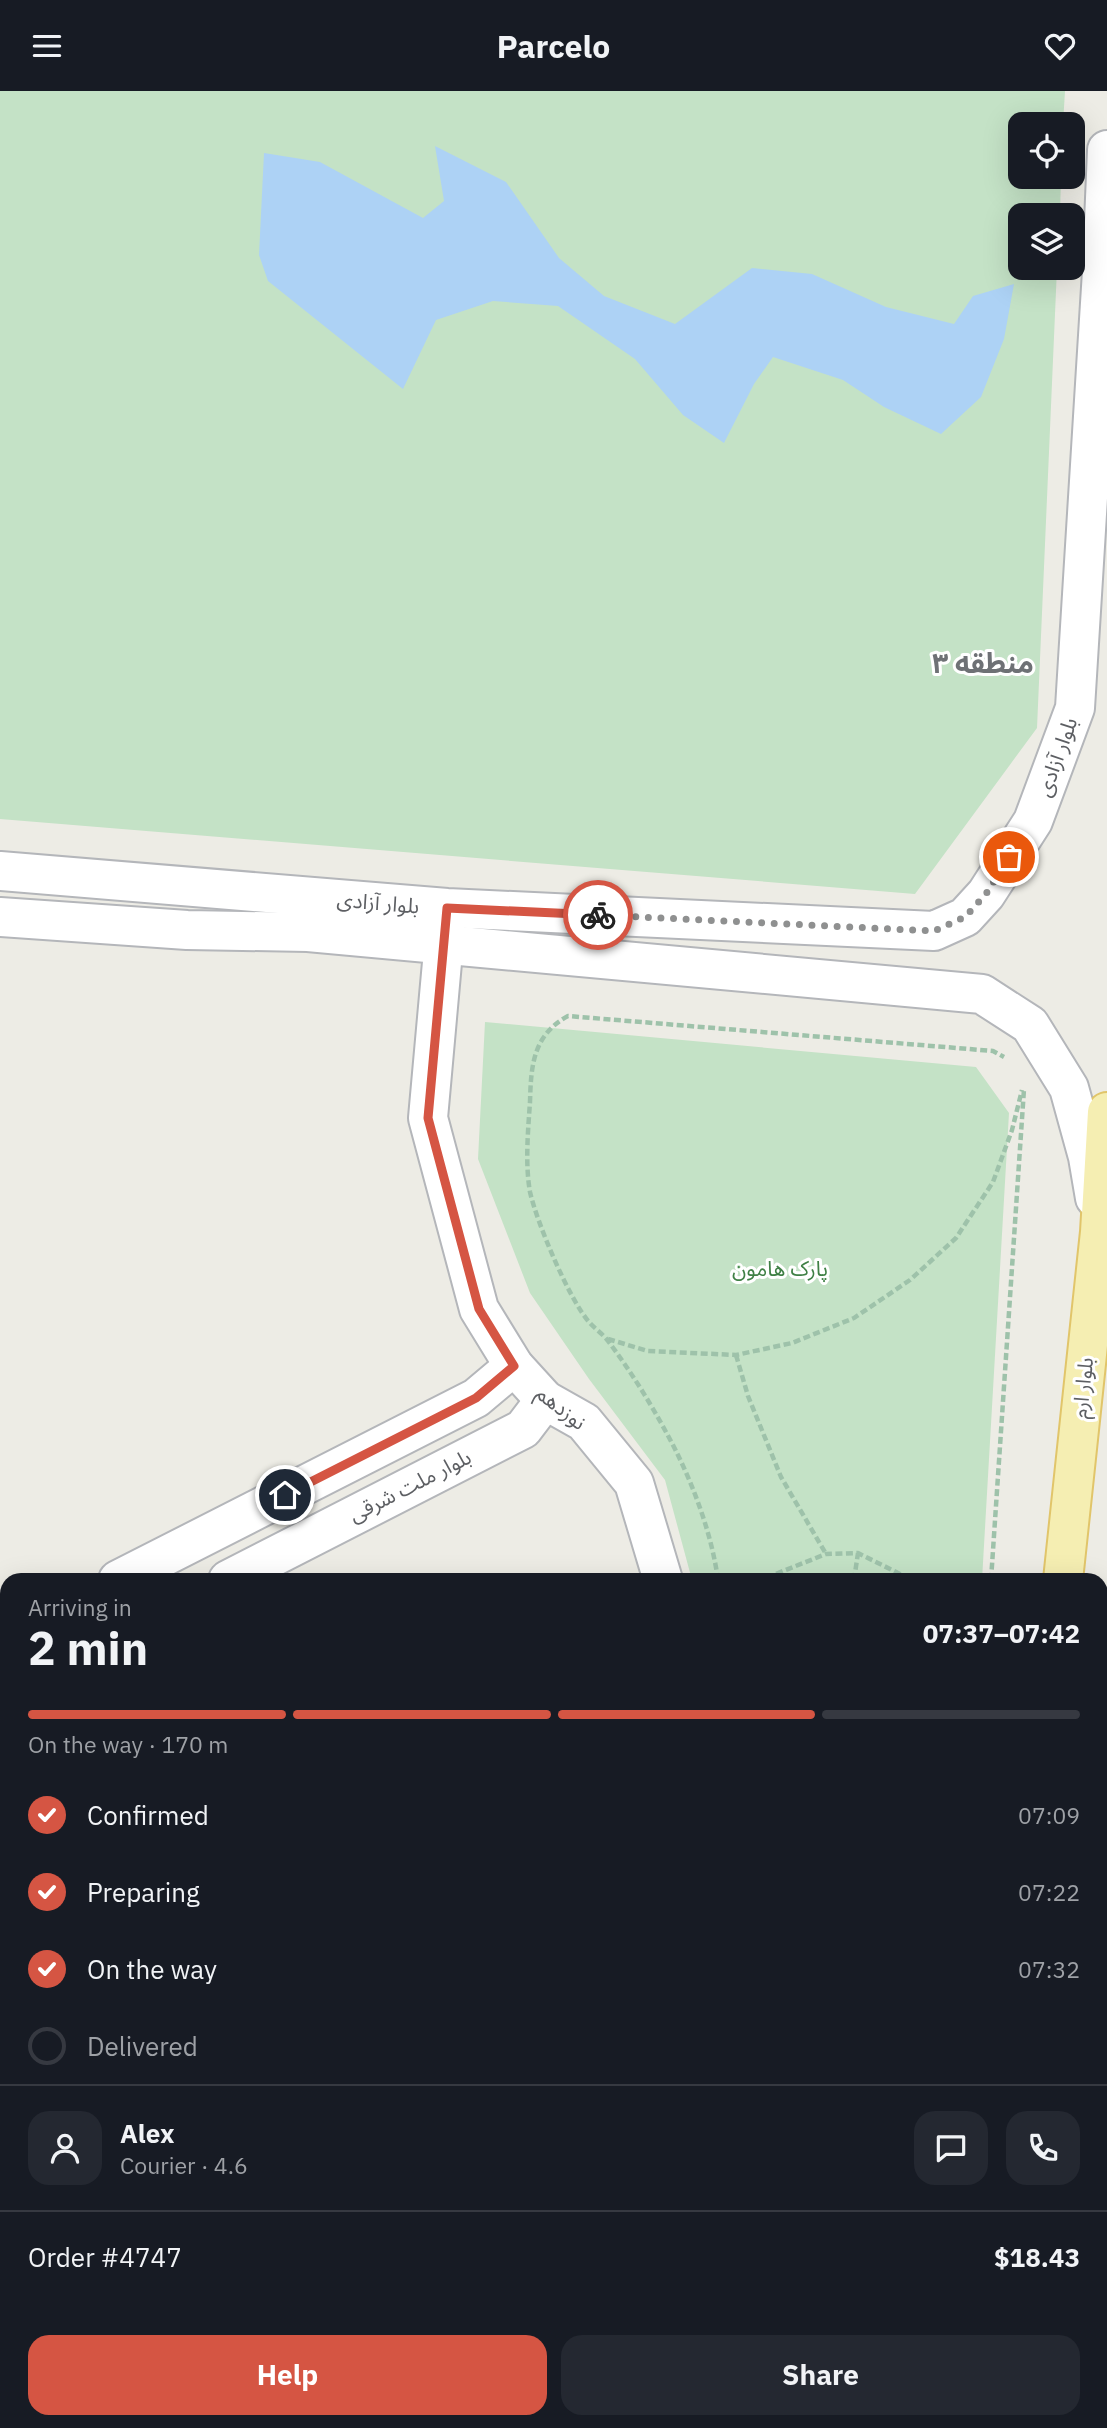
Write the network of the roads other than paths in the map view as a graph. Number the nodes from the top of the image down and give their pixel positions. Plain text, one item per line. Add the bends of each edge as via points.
1 (1107, 150) edge
2 (0, 871) edge
3 (0, 917) edge
4 (446, 927) junction
5 (1107, 1112) edge
6 (1100, 1232) junction
7 (514, 1366) junction
8 (545, 1400) junction
9 (132, 1573) edge
10 (242, 1573) edge
11 (661, 1573) edge
12 (1064, 1573) edge

1 - 4 street, بلوار آزادی via 1074,708 1033,821 986,894 965,917 934,931
2 - 4 street, بلوار آزادی
3 - 4 street, بلوار آزادی via 187,930
4 - 6 street, بلوار آزادی via 982,994 1030,1025 1069,1089 1088,1157
4 - 7 street, نوزدهم via 428,1118 479,1309
5 - 6 main road, بلوار ارم
6 - 12 main road, بلوار ارم
7 - 8 street, نوزدهم
7 - 9 street via 476,1398
8 - 10 street, بلوار ملت شرقی via 523,1429
8 - 11 street, نوزدهم via 584,1422 634,1483

